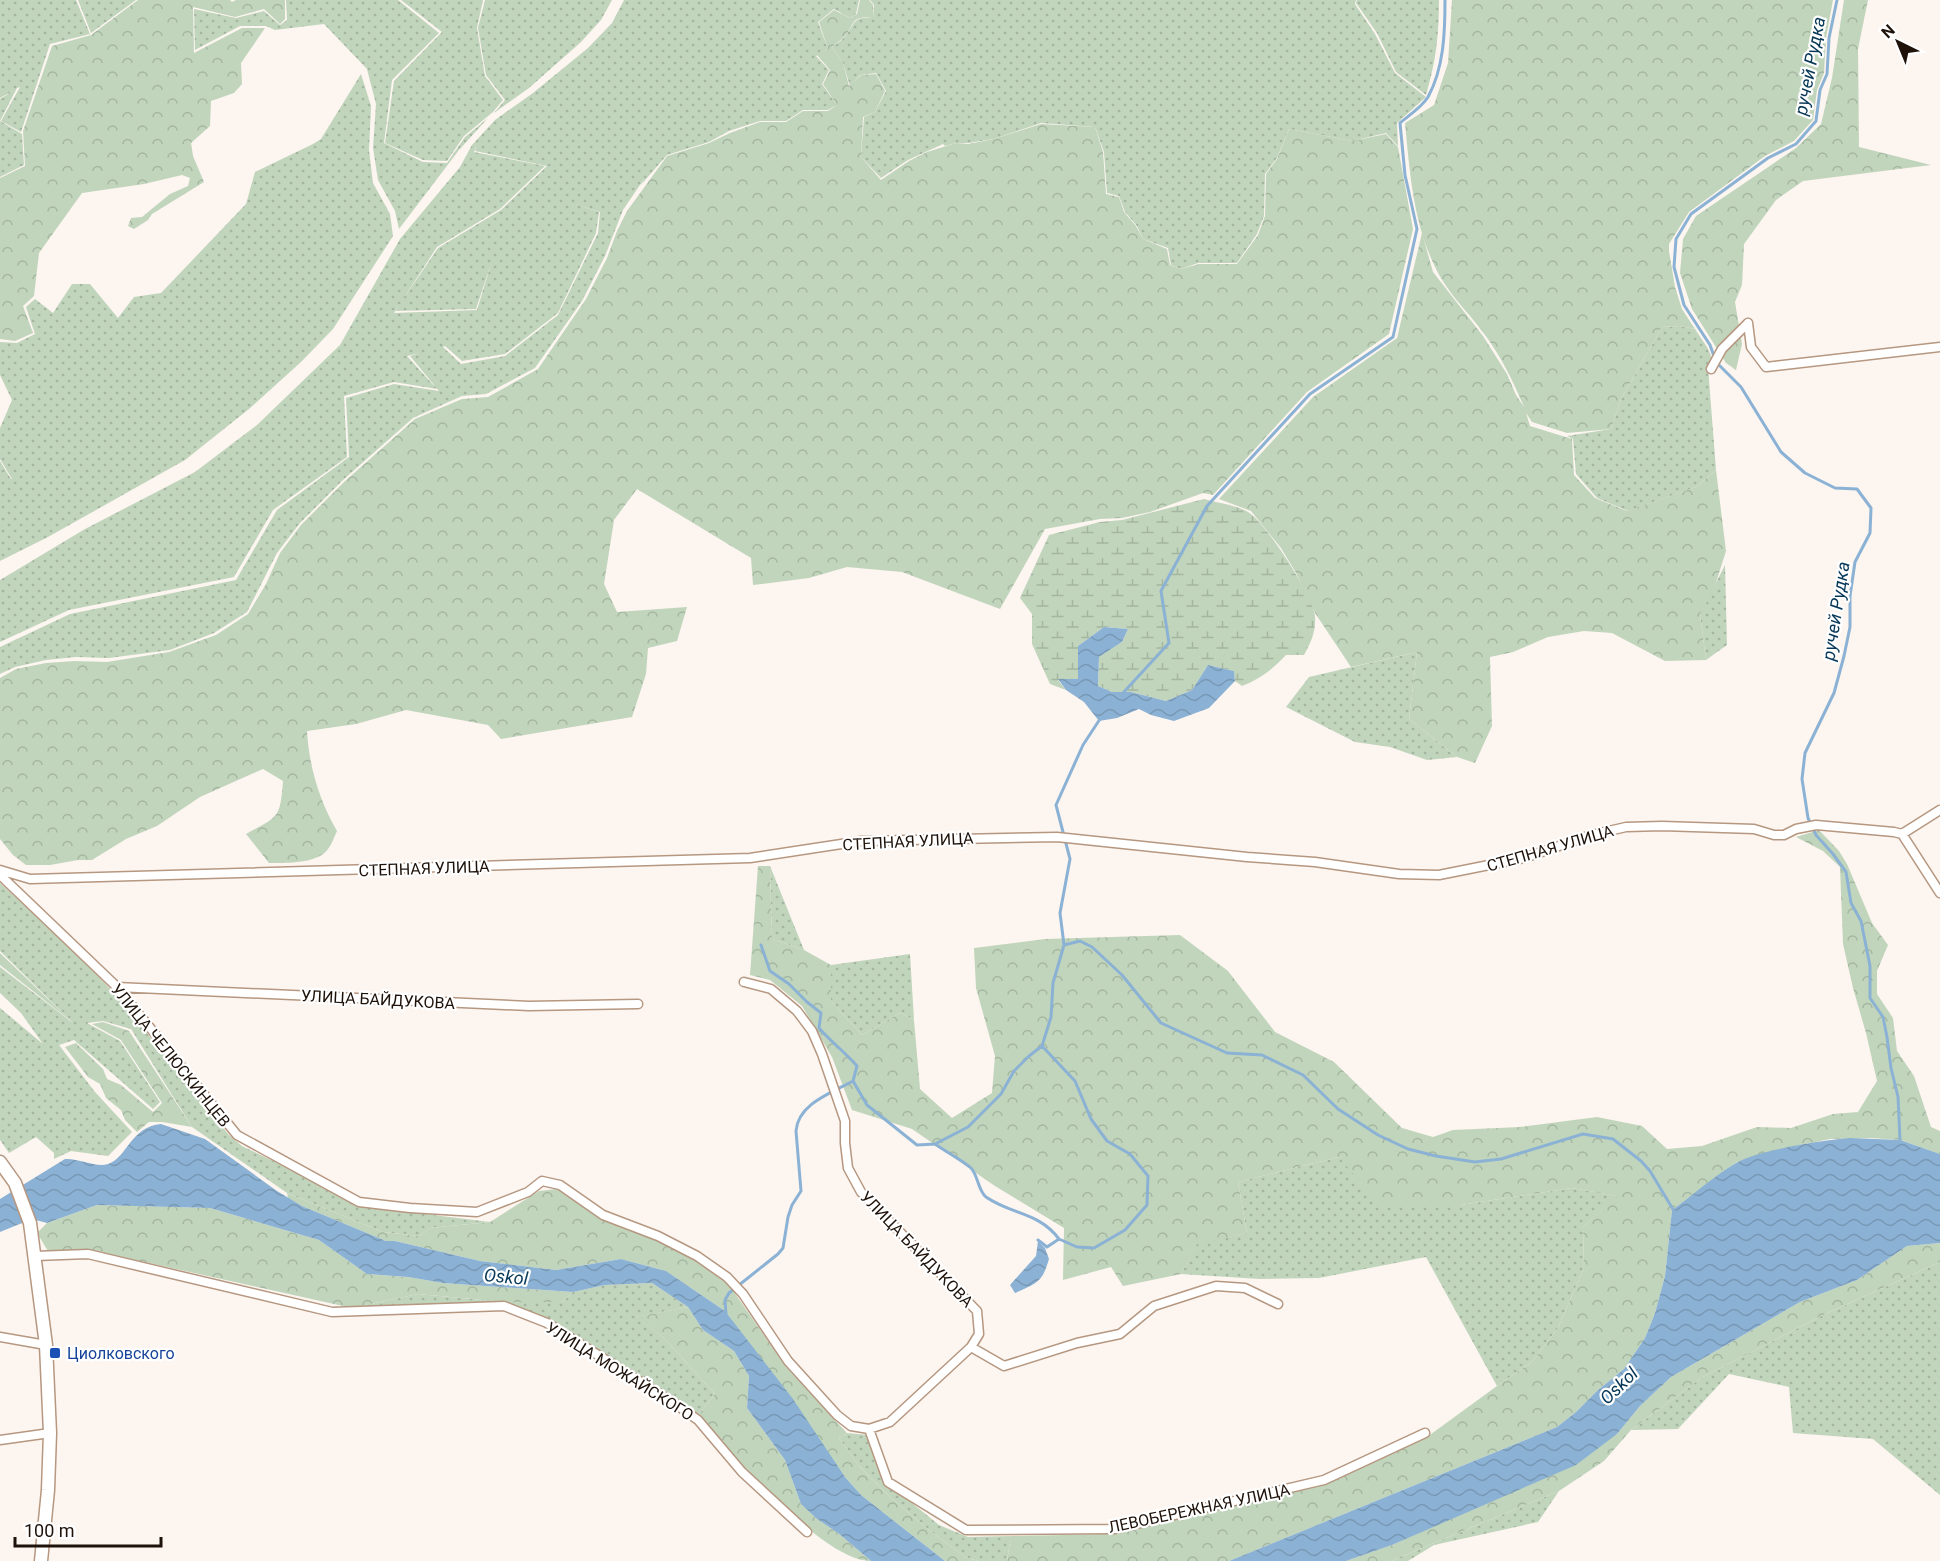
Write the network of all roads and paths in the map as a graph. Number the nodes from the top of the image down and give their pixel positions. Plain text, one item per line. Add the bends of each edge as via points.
1 (1940, 347) edge
2 (1711, 369) dead end
3 (1940, 810) edge
4 (1902, 834) junction
5 (0, 870) edge
6 (0, 875) edge
7 (1940, 893) edge
8 (744, 982) dead end
9 (117, 987) junction
10 (638, 1004) dead end
11 (0, 1162) edge
12 (35, 1256) junction
13 (1278, 1304) dead end
14 (0, 1337) edge
15 (46, 1345) junction
16 (971, 1347) junction
17 (869, 1430) junction
18 (50, 1433) junction
19 (1425, 1433) dead end
20 (0, 1440) edge
21 (807, 1532) dead end
22 (41, 1561) edge

1 - 2 street via 1766,367 1751,348 1748,323 1722,349
3 - 4 street
4 - 5 street, СТЕПНАЯ УЛИЦА via 1812,826 1784,835 1754,829 1626,827 1524,858 1439,875 1399,874 1074,837 861,841 750,858 30,879
4 - 7 street
6 - 9 street, УЛИЦА ЧЕЛЮСКИНЦЕВ
8 - 16 street, УЛИЦА БАЙДУКОВА via 771,989 797,1011 812,1031 845,1121 848,1168 861,1192 977,1311 979,1334
9 - 10 street, УЛИЦА БАЙДУКОВА via 529,1006
9 - 17 street, УЛИЦА ЧЕЛЮСКИНЦЕВ via 237,1135 359,1202 477,1212 528,1192 542,1181 560,1185 603,1215 658,1236 727,1277 788,1361 837,1415 851,1426
11 - 12 main road via 15,1183 30,1223
12 - 15 main road
12 - 21 street, УЛИЦА МОЖАЙСКОГО via 88,1254 332,1312 504,1306 547,1323 698,1420 742,1472
13 - 16 street via 1245,1288 1216,1286 1154,1306 1120,1334 1004,1366
14 - 15 street
15 - 18 main road
16 - 17 street via 890,1422
17 - 19 street, ЛЕВОБЕРЕЖНАЯ УЛИЦА via 888,1482 966,1530 1115,1529 1324,1480
18 - 20 street
18 - 22 main road

